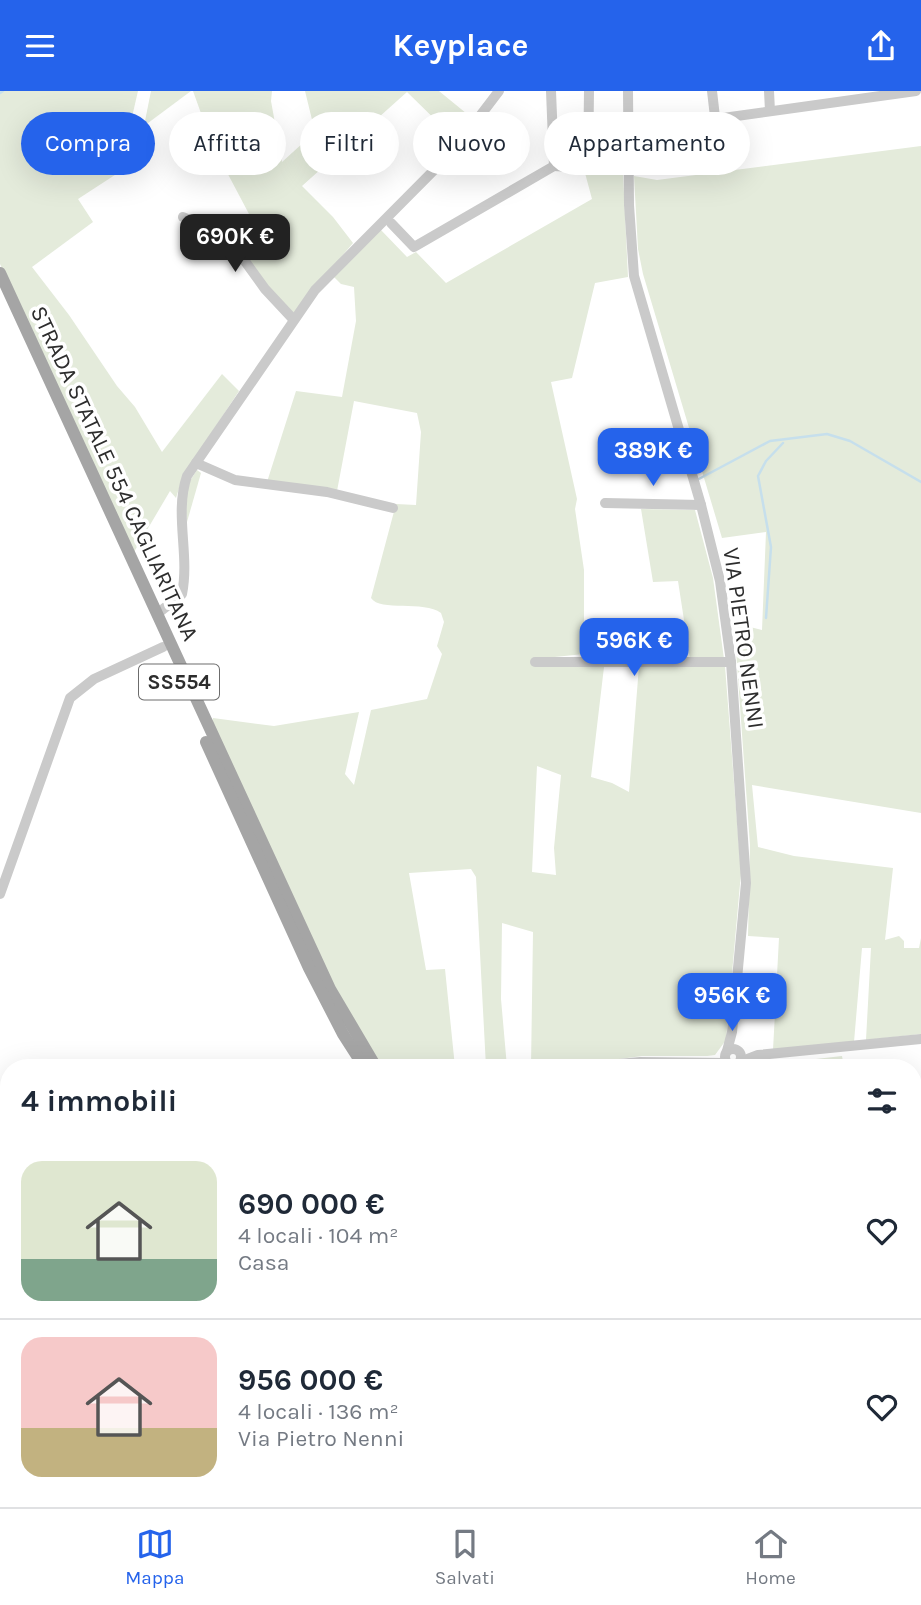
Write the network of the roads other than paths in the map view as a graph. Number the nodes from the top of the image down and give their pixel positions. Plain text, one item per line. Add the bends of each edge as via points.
1 (499, 91) edge
2 (551, 91) edge
3 (589, 91) edge
4 (628, 91) edge
5 (712, 91) edge
6 (769, 91) edge
7 (916, 91) edge
8 (887, 93) edge
9 (770, 111) junction
10 (552, 112) edge
11 (589, 112) edge
12 (629, 112) edge
13 (714, 112) edge
14 (750, 113) edge
15 (544, 172) edge
16 (629, 175) edge
17 (183, 217) dead end
18 (391, 223) dead end
19 (0, 273) edge
20 (0, 293) edge
21 (293, 319) junction
22 (196, 463) junction
23 (605, 503) dead end
24 (701, 505) junction
25 (393, 507) dead end
26 (157, 614) junction
27 (163, 647) junction
28 (535, 662) dead end
29 (731, 662) junction
30 (0, 894) edge
31 (921, 1039) edge
32 (360, 1059) edge
33 (371, 1059) edge
34 (732, 1059) edge
35 (737, 1059) edge

1 - 21 street via 454,149 322,281
2 - 10 street
3 - 11 street
4 - 12 street, VIA PIETRO NENNI
5 - 13 street
6 - 9 street
7 - 8 street
8 - 9 street
9 - 14 street
15 - 18 street via 414,247
16 - 24 street, VIA PIETRO NENNI via 634,276
17 - 21 street via 226,235
19 - 26 main road, STRADA STATALE 554 CAGLIARITANA / SS554
20 - 27 main road, STRADA STATALE 554 CAGLIARITANA / SS554
21 - 22 street
22 - 25 street via 235,479
22 - 26 street via 182,490 182,594
23 - 24 street
24 - 29 street, VIA PIETRO NENNI via 720,581
26 - 33 main road, STRADA STATALE 554 CAGLIARITANA / SS554 via 330,989
27 - 30 street via 94,679 70,698
27 - 32 main road, STRADA STATALE 554 CAGLIARITANA / SS554 via 309,968
28 - 29 street
29 - 34 street, VIA PIETRO NENNI via 746,883
31 - 35 street

